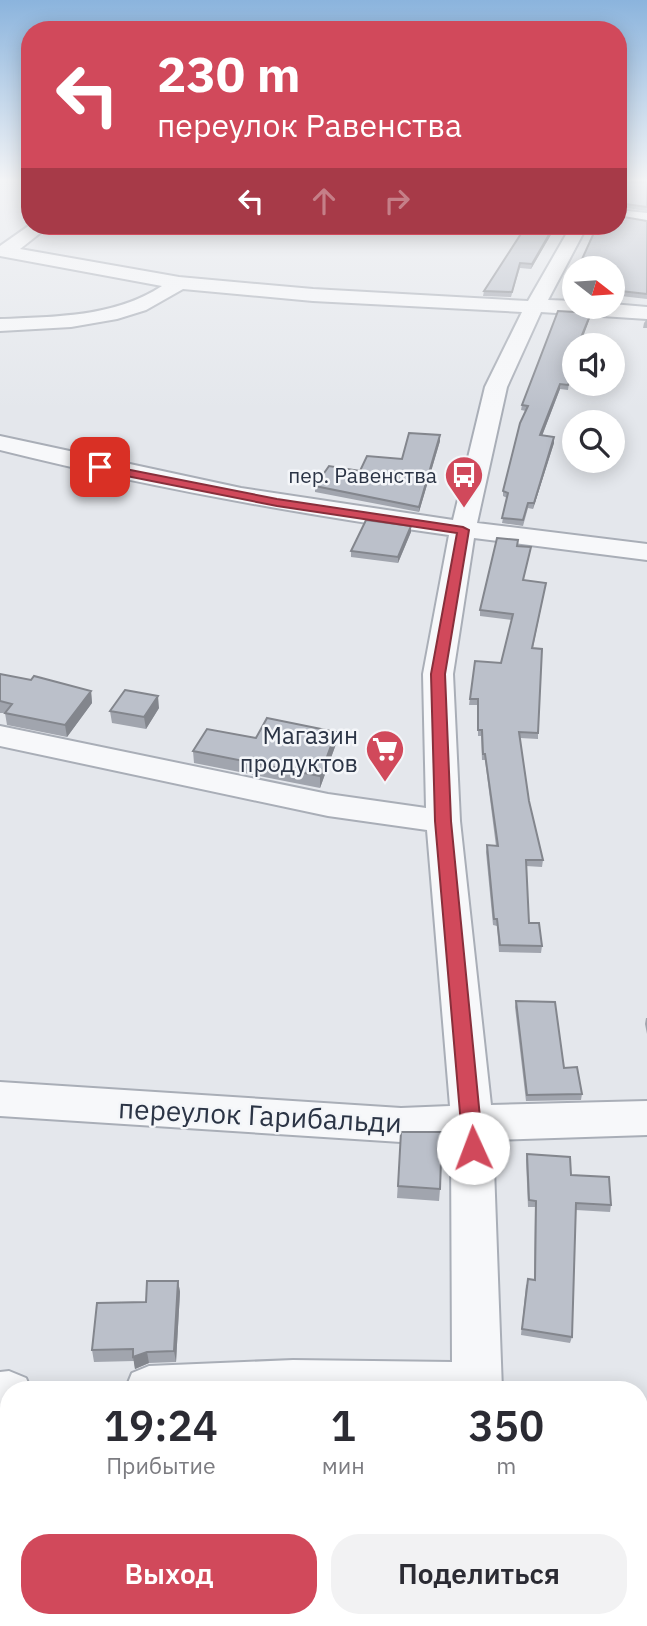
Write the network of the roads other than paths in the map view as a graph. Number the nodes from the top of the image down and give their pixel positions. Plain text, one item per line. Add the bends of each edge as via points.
1 (40, 258) edge
2 (561, 258) edge
3 (179, 283) junction
4 (534, 307) junction
5 (647, 313) edge
6 (0, 326) edge
7 (0, 443) edge
8 (463, 530) junction
9 (647, 552) edge
10 (0, 736) edge
11 (443, 821) junction
12 (0, 1099) edge
13 (647, 1118) edge
14 (472, 1122) junction
15 (477, 1381) edge

1 - 3 street
2 - 4 street
3 - 4 street
3 - 6 street via 148,304 122,312
4 - 5 street
4 - 8 street via 496,387
7 - 8 street via 153,480
8 - 9 street
8 - 11 street via 438,674
10 - 11 street via 328,805
11 - 14 street
12 - 14 street, переулок Гарибальди via 401,1125
13 - 14 street, переулок Гарибальди
14 - 15 street

